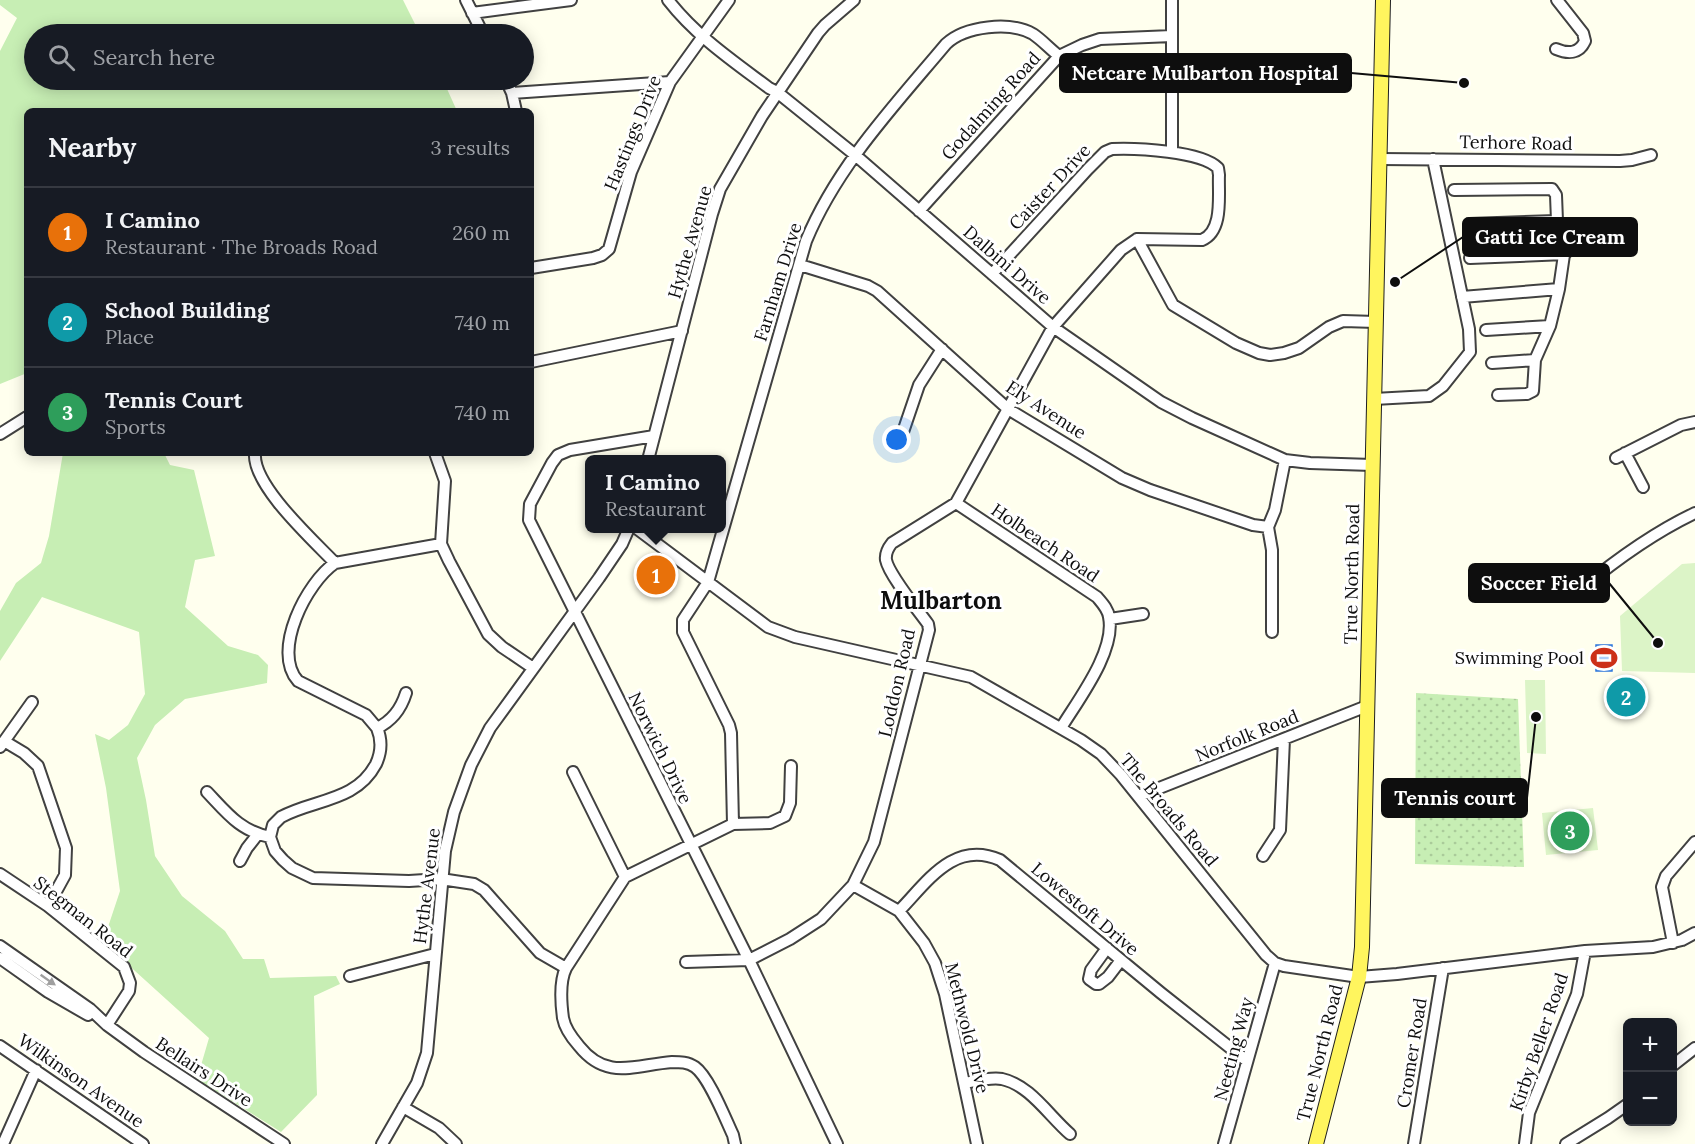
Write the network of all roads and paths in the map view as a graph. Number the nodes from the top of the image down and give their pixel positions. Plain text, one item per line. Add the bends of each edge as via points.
1 (466, 0) edge
2 (571, 0) edge
3 (668, 0) edge
4 (729, 0) edge
5 (854, 0) edge
6 (1172, 0) edge
7 (1383, 0) edge
8 (1557, 0) edge
9 (472, 13) junction
10 (478, 24) edge
11 (1172, 36) junction
12 (702, 37) junction
13 (1556, 49) dead end
14 (1059, 56) junction
15 (670, 82) junction
16 (511, 90) edge
17 (777, 92) junction
18 (512, 93) junction
19 (515, 108) edge
20 (1172, 152) junction
21 (854, 154) junction
22 (1651, 155) dead end
23 (1380, 159) junction
24 (1433, 159) junction
25 (1454, 190) dead end
26 (919, 211) junction
27 (1557, 221) junction
28 (1469, 224) dead end
29 (1137, 238) junction
30 (1565, 254) junction
31 (1470, 258) dead end
32 (800, 265) junction
33 (534, 268) edge
34 (992, 274) junction
35 (1559, 289) junction
36 (1462, 297) junction
37 (1376, 322) junction
38 (1550, 326) junction
39 (1053, 327) junction
40 (1486, 330) dead end
41 (682, 331) junction
42 (942, 349) junction
43 (1535, 360) junction
44 (534, 361) edge
45 (1492, 363) dead end
46 (1498, 395) dead end
47 (1374, 399) junction
48 (1008, 409) junction
49 (24, 419) edge
50 (1695, 422) edge
51 (903, 432) dead end
52 (0, 434) edge
53 (654, 436) junction
54 (649, 455) edge
55 (255, 456) edge
56 (436, 456) edge
57 (1285, 460) junction
58 (1372, 465) junction
59 (1643, 487) dead end
60 (956, 503) junction
61 (1695, 513) edge
62 (726, 520) edge
63 (1268, 526) junction
64 (626, 533) edge
65 (643, 533) edge
66 (722, 533) edge
67 (441, 544) junction
68 (335, 563) junction
69 (708, 582) junction
70 (1581, 588) dead end
71 (574, 612) junction
72 (1143, 614) dead end
73 (1110, 619) junction
74 (1272, 632) dead end
75 (921, 665) junction
76 (533, 668) junction
77 (405, 693) dead end
78 (32, 702) dead end
79 (1367, 706) junction
80 (377, 728) junction
81 (1061, 728) junction
82 (1284, 738) junction
83 (2, 744) edge
84 (791, 766) dead end
85 (573, 772) dead end
86 (207, 792) dead end
87 (1139, 796) junction
88 (733, 824) junction
89 (258, 834) junction
90 (270, 837) junction
91 (1695, 842) edge
92 (690, 845) junction
93 (1263, 855) dead end
94 (240, 861) dead end
95 (0, 874) edge
96 (626, 877) junction
97 (441, 879) junction
98 (853, 885) junction
99 (48, 906) junction
100 (899, 910) junction
101 (1695, 933) edge
102 (1672, 943) junction
103 (0, 946) edge
104 (1107, 948) junction
105 (1585, 951) junction
106 (435, 954) junction
107 (0, 958) edge
108 (749, 960) junction
109 (1121, 960) junction
110 (686, 962) dead end
111 (1275, 963) junction
112 (566, 968) junction
113 (1443, 968) junction
114 (350, 976) dead end
115 (1359, 977) junction
116 (106, 1024) junction
117 (0, 1046) edge
118 (1695, 1048) edge
119 (1247, 1061) junction
120 (1677, 1062) edge
121 (36, 1070) junction
122 (964, 1083) junction
123 (404, 1107) junction
124 (1623, 1108) edge
125 (1070, 1134) dead end
126 (3, 1144) edge
127 (143, 1144) edge
128 (284, 1144) edge
129 (382, 1144) edge
130 (456, 1144) edge
131 (735, 1144) edge
132 (837, 1144) edge
133 (977, 1144) edge
134 (1224, 1144) edge
135 (1316, 1144) edge
136 (1414, 1144) edge
137 (1525, 1144) edge
138 (1566, 1144) edge

1 - 9 street
2 - 9 street
3 - 12 street, Dalbini Drive
4 - 12 street, Hastings Drive
5 - 17 street, Hythe Avenue via 825,25
6 - 11 street
7 - 23 main road, True North Road
8 - 13 street via 1585,41 1572,53
9 - 10 street
11 - 14 street, Godalming Road via 1100,39
11 - 20 street
12 - 15 street, Hastings Drive
12 - 17 street, Dalbini Drive
14 - 21 street, Farnham Drive via 1032,34 1020,30 988,28 959,34 946,44
14 - 26 street, Godalming Road
15 - 18 street
15 - 33 street, Hastings Drive via 631,172 609,249 593,258
16 - 18 street
17 - 21 street, Dalbini Drive
17 - 41 street, Hythe Avenue via 720,189
18 - 19 street
20 - 29 street, Caister Drive via 1215,165 1219,175 1213,232 1202,240
20 - 34 street, Caister Drive via 1112,148 1105,152
21 - 26 street, Dalbini Drive
21 - 32 street, Farnham Drive via 814,220
22 - 24 street, Terhore Road via 1620,161
23 - 24 street, Terhore Road
23 - 37 main road, True North Road
24 - 36 street
25 - 27 street via 1552,189 1556,195
26 - 34 street, Dalbini Drive
27 - 28 street
27 - 30 street via 1566,241
29 - 37 street via 1173,305 1259,353 1270,355 1299,348 1336,323
29 - 39 street, Loddon Road via 1121,250
30 - 31 street
30 - 35 street
32 - 42 street, Ely Avenue via 877,291
32 - 62 street, Farnham Drive
34 - 39 street, Dalbini Drive
35 - 36 street
35 - 38 street
36 - 47 street via 1470,352 1454,374 1428,396
37 - 47 main road, True North Road
38 - 40 street
38 - 43 street
39 - 48 street, Loddon Road
39 - 57 street, Dalbini Drive via 1175,410
41 - 44 street
41 - 53 street, Hythe Avenue
42 - 48 street, Ely Avenue
42 - 51 street via 919,385
43 - 45 street
43 - 46 street via 1531,393
47 - 58 main road, True North Road
48 - 60 street, Loddon Road
48 - 63 street, Ely Avenue via 1138,486 1253,525
49 - 52 street
50 - 59 street via 1620,455
53 - 54 street, Hythe Avenue
53 - 71 street, Norwich Drive via 560,454 530,504 531,524
55 - 68 street via 257,472 275,497
56 - 67 street via 444,481
57 - 58 street, Dalbini Drive
57 - 63 street
58 - 79 main road, True North Road
60 - 73 street, Holbeach Road via 1097,597
60 - 75 street, Loddon Road via 892,543 886,556 889,568 928,624
61 - 70 street via 1620,556
63 - 74 street via 1272,550
64 - 71 street, Hythe Avenue
65 - 69 street, The Broads Road
66 - 69 street, Farnham Drive
67 - 68 street
67 - 76 street via 488,634
68 - 80 street via 311,589 297,617 291,633 289,663 298,681 366,715
69 - 75 street, The Broads Road via 780,632
69 - 88 street, Farnham Drive via 685,616 682,628 729,725
71 - 76 street, Hythe Avenue
71 - 92 street, Norwich Drive
72 - 73 street
73 - 81 street via 1101,660
75 - 81 street, The Broads Road via 980,681
75 - 98 street, Loddon Road via 874,842
76 - 97 street, Hythe Avenue via 476,754 448,833
77 - 80 street via 392,718
78 - 83 street
79 - 82 street, Norfolk Road
79 - 115 main road, True North Road
80 - 90 street via 381,749 367,777 348,793 281,817 273,825
81 - 87 street, The Broads Road via 1101,754
82 - 87 street, Norfolk Road
82 - 93 street via 1280,830
83 - 99 street via 24,753 38,766 66,848 65,875
84 - 88 street via 790,802 785,816 770,823
85 - 96 street
86 - 89 street via 241,826
87 - 111 street, The Broads Road
88 - 92 street
89 - 90 street
89 - 94 street
90 - 97 street via 283,860 313,878
91 - 102 street via 1662,886
92 - 96 street
92 - 108 street, Norwich Drive
95 - 99 street, Stegman Road
96 - 112 street
97 - 106 street, Hythe Avenue
97 - 112 street via 474,884 483,890 540,953
98 - 100 street, Methwold Drive
98 - 108 street, Loddon Road via 821,919
99 - 116 street, Stegman Road via 126,971 129,991
100 - 104 street, Lowestoft Drive via 949,861 977,853 990,855
100 - 122 street, Methwold Drive via 924,943 940,977
101 - 102 street
102 - 105 street
103 -> 116 street
104 - 109 street, Lowestoft Drive
104 - 109 street via 1091,970 1092,982 1103,982
105 - 113 street
105 - 137 street, Kirby Beller Road via 1577,994 1529,1113
106 - 114 street
106 - 123 street, Hythe Avenue via 427,1053
107 - 116 street via 48,992
108 - 110 street, Loddon Road
108 - 132 street, Norwich Drive
109 - 119 street, Lowestoft Drive
111 - 115 street
111 - 119 street, Neeting Way
112 - 131 street via 562,982 564,1024 587,1055 614,1069 678,1062 695,1067
113 - 115 street
113 - 136 street, Cromer Road
115 - 135 main road, True North Road
116 - 128 street, Bellairs Drive
117 - 121 street, Wilkinson Avenue
118 - 120 street
119 - 134 street, Neeting Way
121 - 126 street
121 - 127 street, Wilkinson Avenue
122 - 125 street via 1003,1079 1017,1085
122 - 133 street, Methwold Drive
123 - 129 street, Hythe Avenue
123 - 130 street via 439,1128
124 - 138 street

